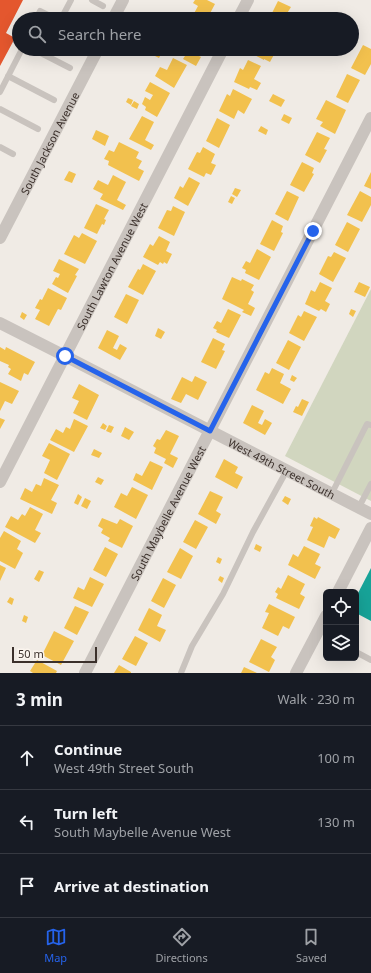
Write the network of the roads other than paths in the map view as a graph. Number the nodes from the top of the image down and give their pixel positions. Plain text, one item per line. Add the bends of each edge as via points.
1 (71, 0) edge
2 (92, 0) edge
3 (123, 0) edge
4 (248, 0) edge
5 (103, 6) dead end
6 (65, 12) edge
7 (117, 12) edge
8 (242, 12) edge
9 (18, 56) edge
10 (47, 56) edge
11 (94, 56) edge
12 (219, 56) edge
13 (70, 68) dead end
14 (8, 76) junction
15 (0, 92) edge
16 (54, 100) dead end
17 (0, 109) edge
18 (371, 118) edge
19 (38, 129) dead end
20 (0, 147) edge
21 (13, 154) dead end
22 (0, 238) edge
23 (0, 323) edge
24 (65, 356) junction
25 (371, 425) edge
26 (210, 431) junction
27 (286, 470) junction
28 (0, 482) edge
29 (371, 484) edge
30 (332, 494) junction
31 (359, 507) junction
32 (371, 514) edge
33 (371, 528) edge
34 (340, 589) edge
35 (323, 624) edge
36 (359, 654) edge
37 (371, 660) edge
38 (85, 673) edge
39 (181, 673) edge
40 (296, 673) edge

1 - 6 lane
2 - 5 lane
3 - 7 street
4 - 8 street
9 - 14 lane
10 - 13 lane
11 - 22 street, South Jackson Avenue
12 - 24 street, South Lawton Avenue West
14 - 15 lane
14 - 16 lane
17 - 19 lane
18 - 26 street, South Maybelle Avenue West
20 - 21 lane
23 - 24 street, West 49th Street South
24 - 26 street, West 49th Street South
24 - 28 street, South Lawton Avenue West
25 - 30 lane via 367,424
26 - 27 street, West 49th Street South
26 - 38 street, South Maybelle Avenue West
27 - 30 street, West 49th Street South
27 - 39 lane via 223,594 192,646
29 - 31 lane
30 - 31 street, West 49th Street South
31 - 32 street, West 49th Street South
33 - 34 street
35 - 40 street
36 - 37 lane

